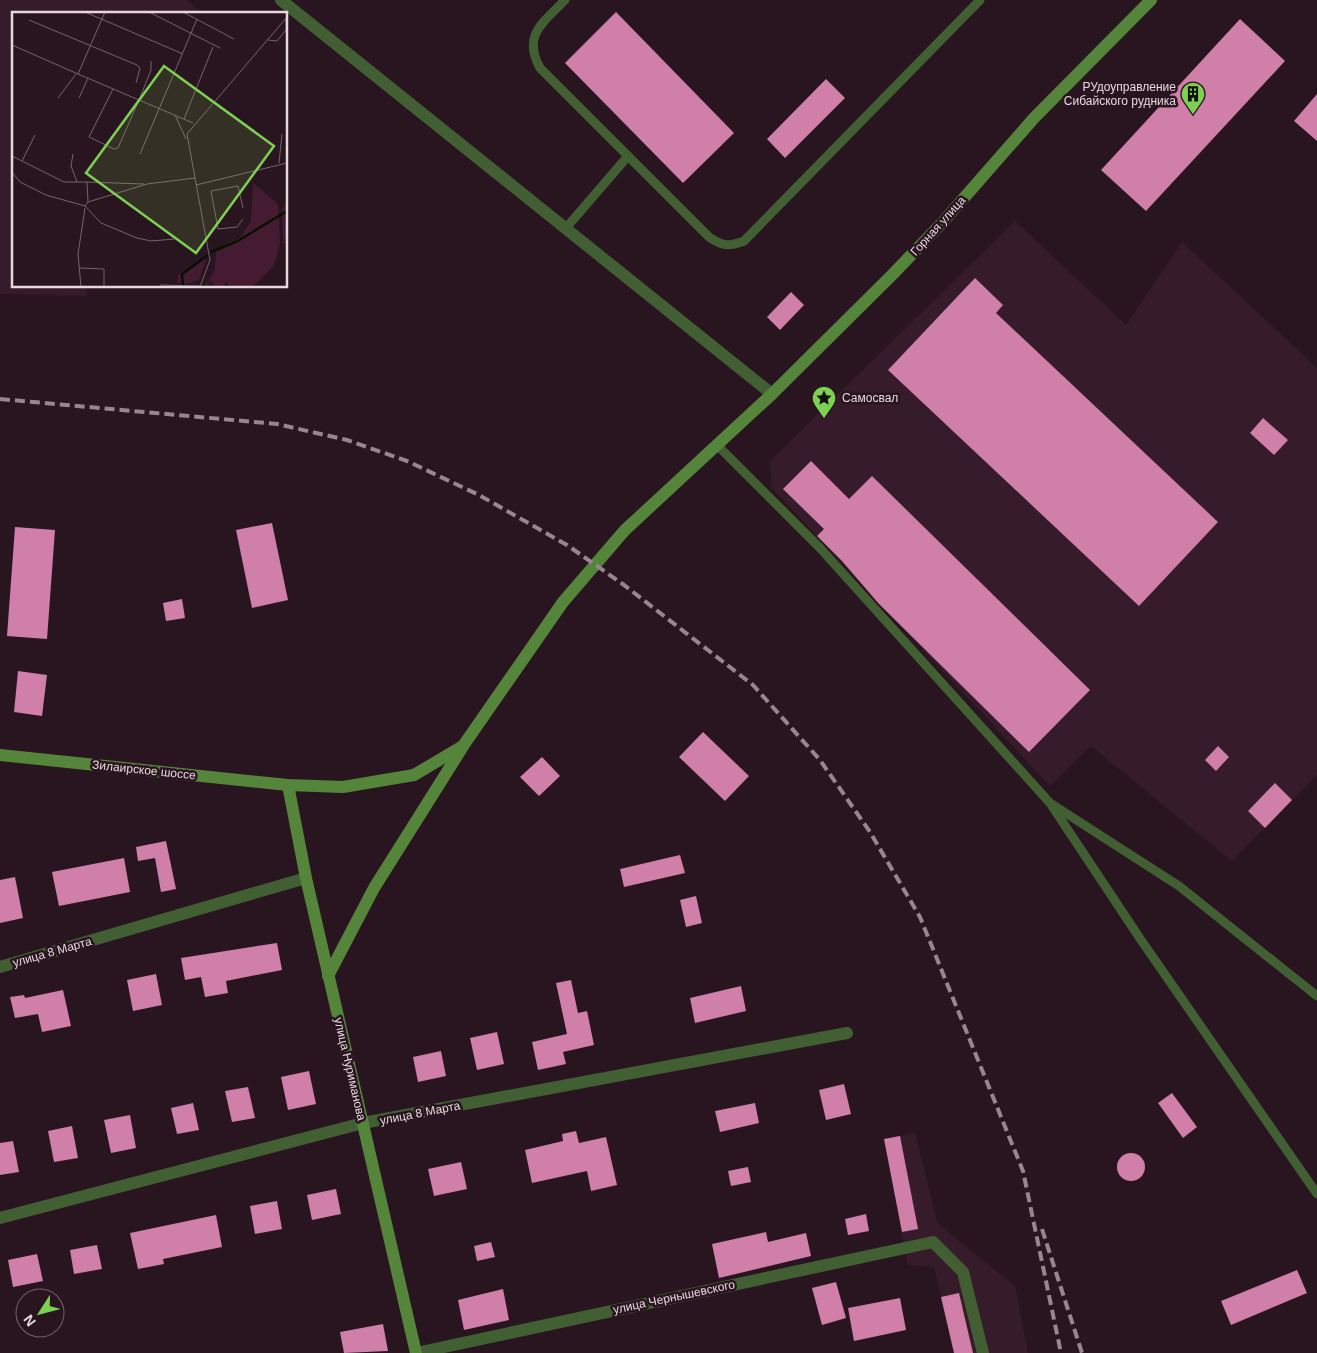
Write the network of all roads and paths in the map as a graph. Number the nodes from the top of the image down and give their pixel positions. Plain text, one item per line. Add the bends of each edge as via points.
1 (281, 0) edge
2 (565, 0) edge
3 (980, 0) edge
4 (1151, 0) edge
5 (628, 156) junction
6 (566, 228) junction
7 (772, 394) junction
8 (717, 444) junction
9 (464, 746) junction
10 (0, 755) edge
11 (288, 785) junction
12 (1050, 803) junction
13 (306, 878) junction
14 (0, 967) edge
15 (328, 976) junction
16 (1317, 996) edge
17 (847, 1033) dead end
18 (363, 1123) junction
19 (1317, 1194) edge
20 (0, 1218) edge
21 (416, 1353) edge
22 (983, 1353) edge

1 - 6 street
2 - 5 lane via 540,25 533,40 533,54 540,68
3 - 5 lane via 744,241 733,246 721,245 709,237
4 - 7 main road, Горная улица via 1034,118 898,269
5 - 6 lane
6 - 7 street
7 - 8 main road, Горная улица
8 - 9 main road, Горная улица via 625,530 563,602
8 - 12 lane via 820,548
9 - 11 main road, Зилаирское шоссе via 414,774 387,781 343,787
9 - 15 main road, Горная улица via 374,888
10 - 11 main road, Зилаирское шоссе
11 - 13 main road, улица Нуриманова
12 - 16 lane via 1179,886
12 - 19 lane
13 - 14 street, улица 8 Марта
13 - 15 main road, улица Нуриманова
15 - 18 main road, улица Нуриманова
17 - 18 street, улица 8 Марта
18 - 20 street, улица 8 Марта
18 - 21 main road, улица Нуриманова
21 - 22 street, улица Чернышевского via 933,1242 963,1272

